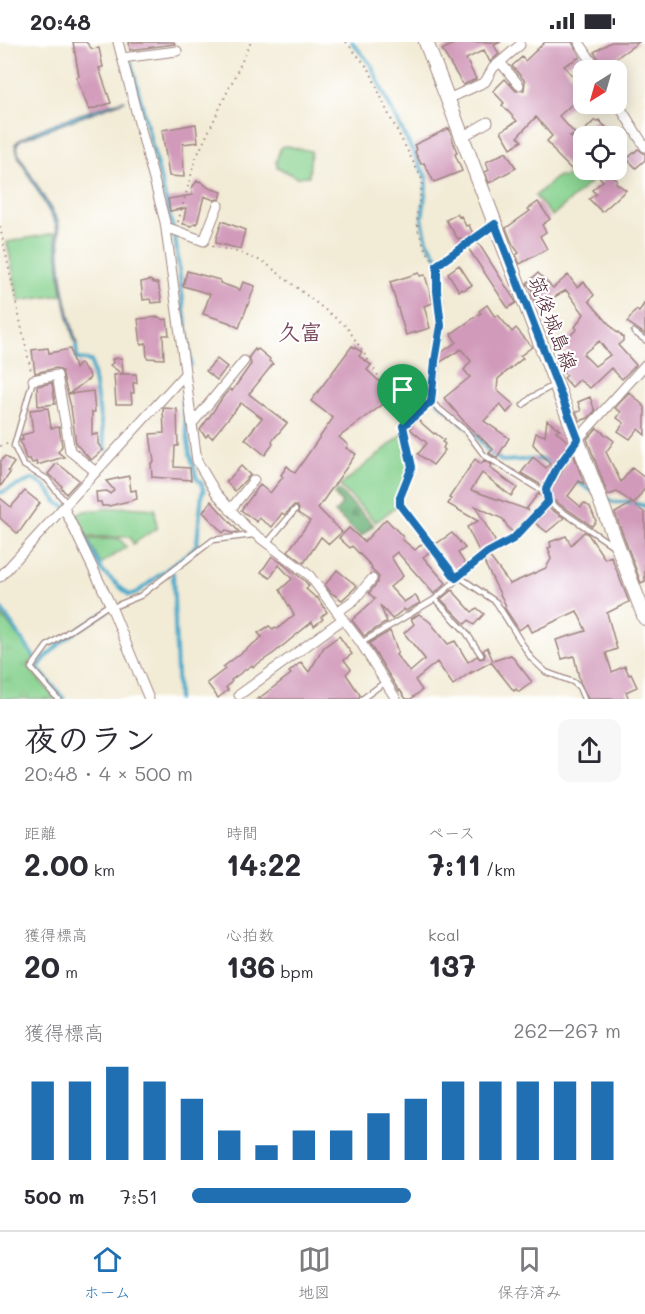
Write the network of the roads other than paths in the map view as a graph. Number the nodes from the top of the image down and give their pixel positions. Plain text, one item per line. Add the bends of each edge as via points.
1 (118, 42) edge
2 (426, 42) edge
3 (579, 42) edge
4 (520, 45) dead end
5 (177, 51) dead end
6 (122, 58) junction
7 (591, 60) edge
8 (500, 62) junction
9 (519, 85) dead end
10 (448, 99) junction
11 (624, 114) edge
12 (488, 122) dead end
13 (462, 137) junction
14 (645, 147) edge
15 (218, 205) dead end
16 (495, 224) junction
17 (166, 227) junction
18 (634, 332) dead end
19 (645, 340) edge
20 (244, 361) dead end
21 (645, 365) edge
22 (184, 375) junction
23 (33, 380) joint
24 (556, 384) junction
25 (523, 405) dead end
26 (192, 424) junction
27 (578, 439) junction
28 (96, 472) junction
29 (254, 480) dead end
30 (547, 494) junction
31 (548, 502) junction
32 (66, 506) junction
33 (230, 510) junction
34 (295, 510) dead end
35 (256, 535) junction
36 (267, 543) junction
37 (619, 550) junction
38 (0, 577) edge
39 (457, 577) junction
40 (372, 579) dead end
41 (435, 599) junction
42 (111, 606) junction
43 (340, 616) junction
44 (645, 618) edge
45 (361, 643) junction
46 (481, 655) dead end
47 (385, 682) junction
48 (239, 694) dead end
49 (58, 699) edge
50 (149, 699) edge
51 (362, 699) edge
52 (396, 699) edge
53 (585, 699) edge

1 - 6 street
2 - 10 street, 筑後城島線
3 - 7 street
4 - 8 street
5 - 6 street
6 - 17 street
8 - 9 street
8 - 10 street via 485,82
10 - 13 street, 筑後城島線
11 - 14 street
12 - 13 street
13 - 16 street, 筑後城島線
15 - 17 street via 204,242
16 - 24 street, 筑後城島線
16 - 30 lane via 437,265 441,326 431,402 466,431 484,455
17 - 22 street
18 - 19 lane
20 - 26 street
21 - 27 street
22 - 26 street
22 - 28 street
23 - 28 street via 57,375 70,451
23 - 32 lane via 14,446 23,465 47,479
24 - 25 lane
24 - 27 street, 筑後城島線
26 - 33 street via 197,461
27 - 30 lane via 557,468
27 - 37 street, 筑後城島線
28 - 32 street
29 - 33 street
30 - 31 lane
31 - 37 lane
31 - 39 lane via 513,539 487,553
32 - 38 street
32 - 42 street
33 - 35 street
34 - 36 lane
35 - 36 street
35 - 42 lane via 213,540 140,596
36 - 43 street via 309,575
37 - 44 street, 筑後城島線
39 - 41 lane
39 - 53 lane via 496,602 531,658 546,672 573,682
40 - 43 street
41 - 45 lane
41 - 46 lane via 466,632
42 - 49 lane via 48,646 31,668
42 - 50 street
43 - 45 street
43 - 48 street
45 - 47 street
47 - 51 lane
47 - 52 street

